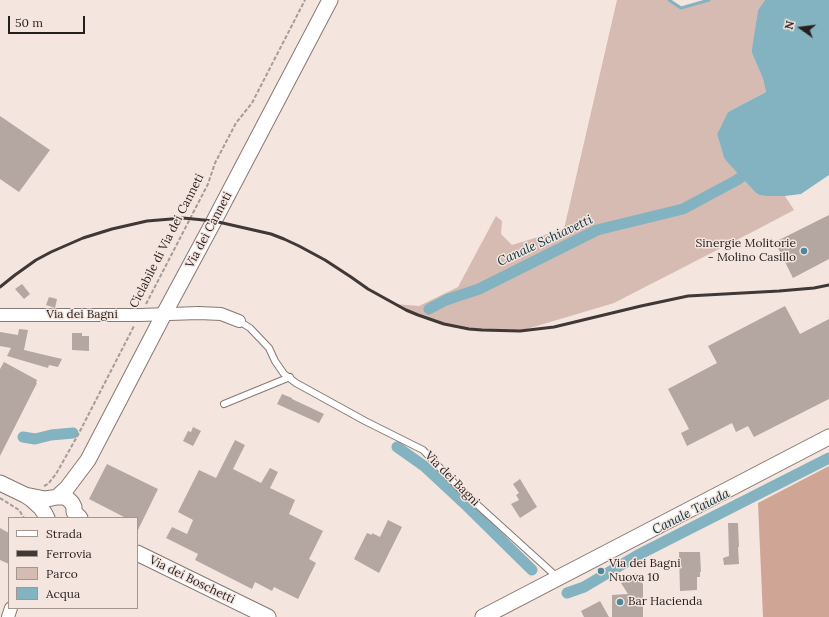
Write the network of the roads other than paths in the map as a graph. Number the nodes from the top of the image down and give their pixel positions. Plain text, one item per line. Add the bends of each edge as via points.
1 (330, 0) edge
2 (164, 314) junction
3 (0, 315) edge
4 (239, 320) joint
5 (287, 376) junction
6 (224, 404) dead end
7 (829, 437) edge
8 (88, 460) junction
9 (0, 483) edge
10 (25, 495) junction
11 (54, 497) junction
12 (75, 513) edge
13 (46, 516) edge
14 (138, 553) edge
15 (558, 578) junction
16 (268, 617) edge
17 (483, 617) edge

1 - 2 street, Via dei Canneti
2 - 3 street, Via dei Bagni
2 - 4 street, Via dei Bagni via 199,312 221,314
2 - 8 street, Via dei Canneti
4 - 5 lane via 269,348
5 - 6 lane
5 - 15 lane, Via dei Bagni via 365,421 423,450 460,489
7 - 15 street
8 - 11 street, Via dei Canneti via 67,488
8 - 12 street, Via dei Canneti via 79,488
9 - 10 street
10 - 11 street via 45,499
10 - 13 street via 36,503
11 - 12 street via 68,499
11 - 13 street via 46,505
14 - 16 street, Via dei Boschetti
15 - 17 street

